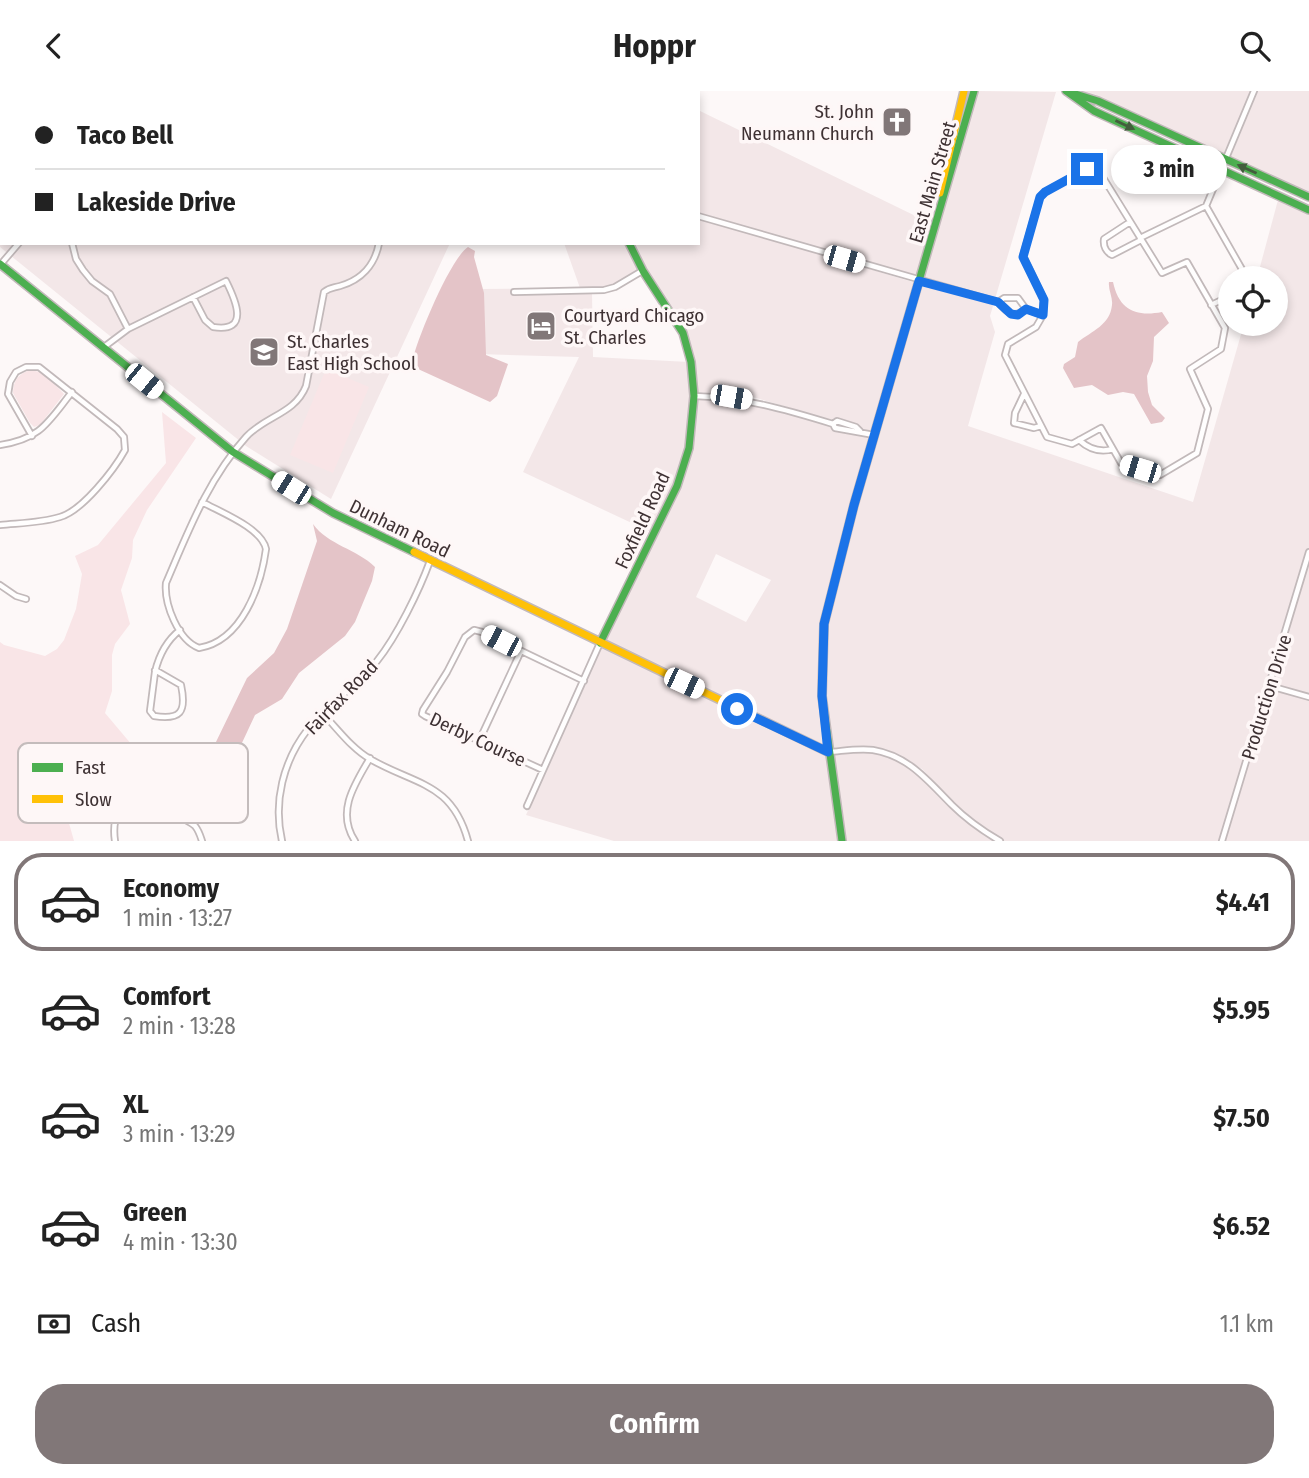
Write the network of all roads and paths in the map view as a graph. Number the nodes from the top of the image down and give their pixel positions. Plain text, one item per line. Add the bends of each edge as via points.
1 (964, 91) edge
2 (974, 91) edge
3 (1065, 91) edge
4 (1254, 91) edge
5 (1225, 160) junction
6 (1220, 169) junction
7 (1309, 197) edge
8 (1206, 205) junction
9 (1309, 210) edge
10 (700, 217) edge
11 (1130, 222) junction
12 (1141, 239) junction
13 (17, 245) edge
14 (72, 245) edge
15 (378, 245) edge
16 (630, 245) edge
17 (0, 265) edge
18 (1240, 266) edge
19 (643, 271) junction
20 (919, 281) junction
21 (514, 292) dead end
22 (193, 297) junction
23 (998, 302) junction
24 (1218, 302) edge
25 (1211, 305) junction
26 (1026, 309) junction
27 (1043, 315) junction
28 (128, 329) junction
29 (103, 347) junction
30 (72, 392) junction
31 (1024, 393) junction
32 (694, 395) junction
33 (1041, 426) junction
34 (874, 435) junction
35 (32, 436) junction
36 (1079, 440) junction
37 (0, 445) edge
38 (1113, 449) junction
39 (233, 452) junction
40 (202, 502) junction
41 (0, 525) edge
42 (1309, 552) edge
43 (430, 560) junction
44 (0, 585) edge
45 (26, 600) dead end
46 (180, 630) junction
47 (600, 643) junction
48 (521, 651) junction
49 (155, 670) junction
50 (584, 681) junction
51 (1270, 686) junction
52 (1309, 697) edge
53 (323, 714) junction
54 (480, 740) junction
55 (828, 752) junction
56 (370, 758) junction
57 (543, 770) junction
58 (527, 806) dead end
59 (114, 823) edge
60 (190, 823) edge
61 (115, 841) edge
62 (202, 841) edge
63 (282, 841) edge
64 (355, 841) edge
65 (468, 841) edge
66 (842, 841) edge
67 (1000, 841) edge
68 (1222, 841) edge

1 - 20 main road, East Main Street
2 - 20 main road, East Main Street
3 - 5 main road via 1098,101
3 -> 6 main road via 1094,111
4 - 5 street
5 - 6 street
7 -> 5 main road
6 - 8 street
6 - 9 main road
8 - 12 street
8 - 18 street
10 - 20 street
11 - 12 street
11 - 12 street via 1104,239 1108,253
11 - 27 street via 1094,168 1040,197 1023,257 1044,300
12 - 25 street via 1162,273 1187,261
13 - 17 street
14 - 28 street via 83,270 110,294
15 - 39 street via 366,271 354,281 329,288 322,298 302,397 260,424
16 - 19 main road, Foxfield Road
17 - 29 main road, Dunham Road
19 - 21 street via 604,290
19 - 32 main road, Foxfield Road via 683,333
20 - 23 street
20 - 34 main road, East Main Street
22 - 22 street via 208,324 218,328 236,319 238,308 226,281
22 - 28 street
23 - 26 street via 1011,314
23 - 26 street via 1018,298
24 - 25 street
25 - 38 street via 1225,328 1221,349 1191,369 1208,409 1197,453 1160,475 1121,463
26 - 27 street
27 - 31 street via 1036,327 1008,344 1005,355
28 - 29 street
29 - 39 main road, Dunham Road
30 - 35 street
30 - 35 street via 39,367 26,367 12,376 10,399
30 - 41 street via 117,429 124,437 125,450 76,509 66,515
31 - 33 street
31 - 33 street via 1014,422
32 - 34 street via 766,404
32 - 47 main road, Foxfield Road via 689,448 677,486
33 - 36 street via 1047,437 1072,444
34 - 55 main road, East Main Street via 824,624 822,696
35 - 37 street
36 - 38 street via 1099,451
36 - 38 street via 1101,428
39 - 40 street
39 - 43 main road, Dunham Road via 333,513
40 - 46 street via 166,583 167,599
40 - 46 street via 260,535 265,557 248,608 231,631 213,644 199,647 188,642
42 - 51 street, Production Drive
43 - 47 main road, Dunham Road
43 - 53 street, Fairfax Road via 391,641
44 - 45 street
46 - 49 street via 167,642
47 - 50 street, Foxfield Road
47 - 55 main road, Dunham Road
48 - 50 street, Derby Course
48 - 54 street
48 - 54 street, Derby Course via 482,632 468,632 423,710 425,716
49 - 49 street via 151,715 172,718 181,708 181,685
50 - 57 street, Foxfield Road
51 - 52 street
51 - 68 street, Production Drive
53 - 56 street
53 - 63 street, Fairfax Road via 309,728 285,769 278,810
54 - 57 street, Derby Course
55 - 66 main road, East Main Street
55 - 67 street via 870,749 905,760 970,821
56 - 64 street via 347,806 346,820
56 - 65 street via 435,789 458,815
57 - 58 street, Foxfield Road
59 - 61 street
60 - 62 street

